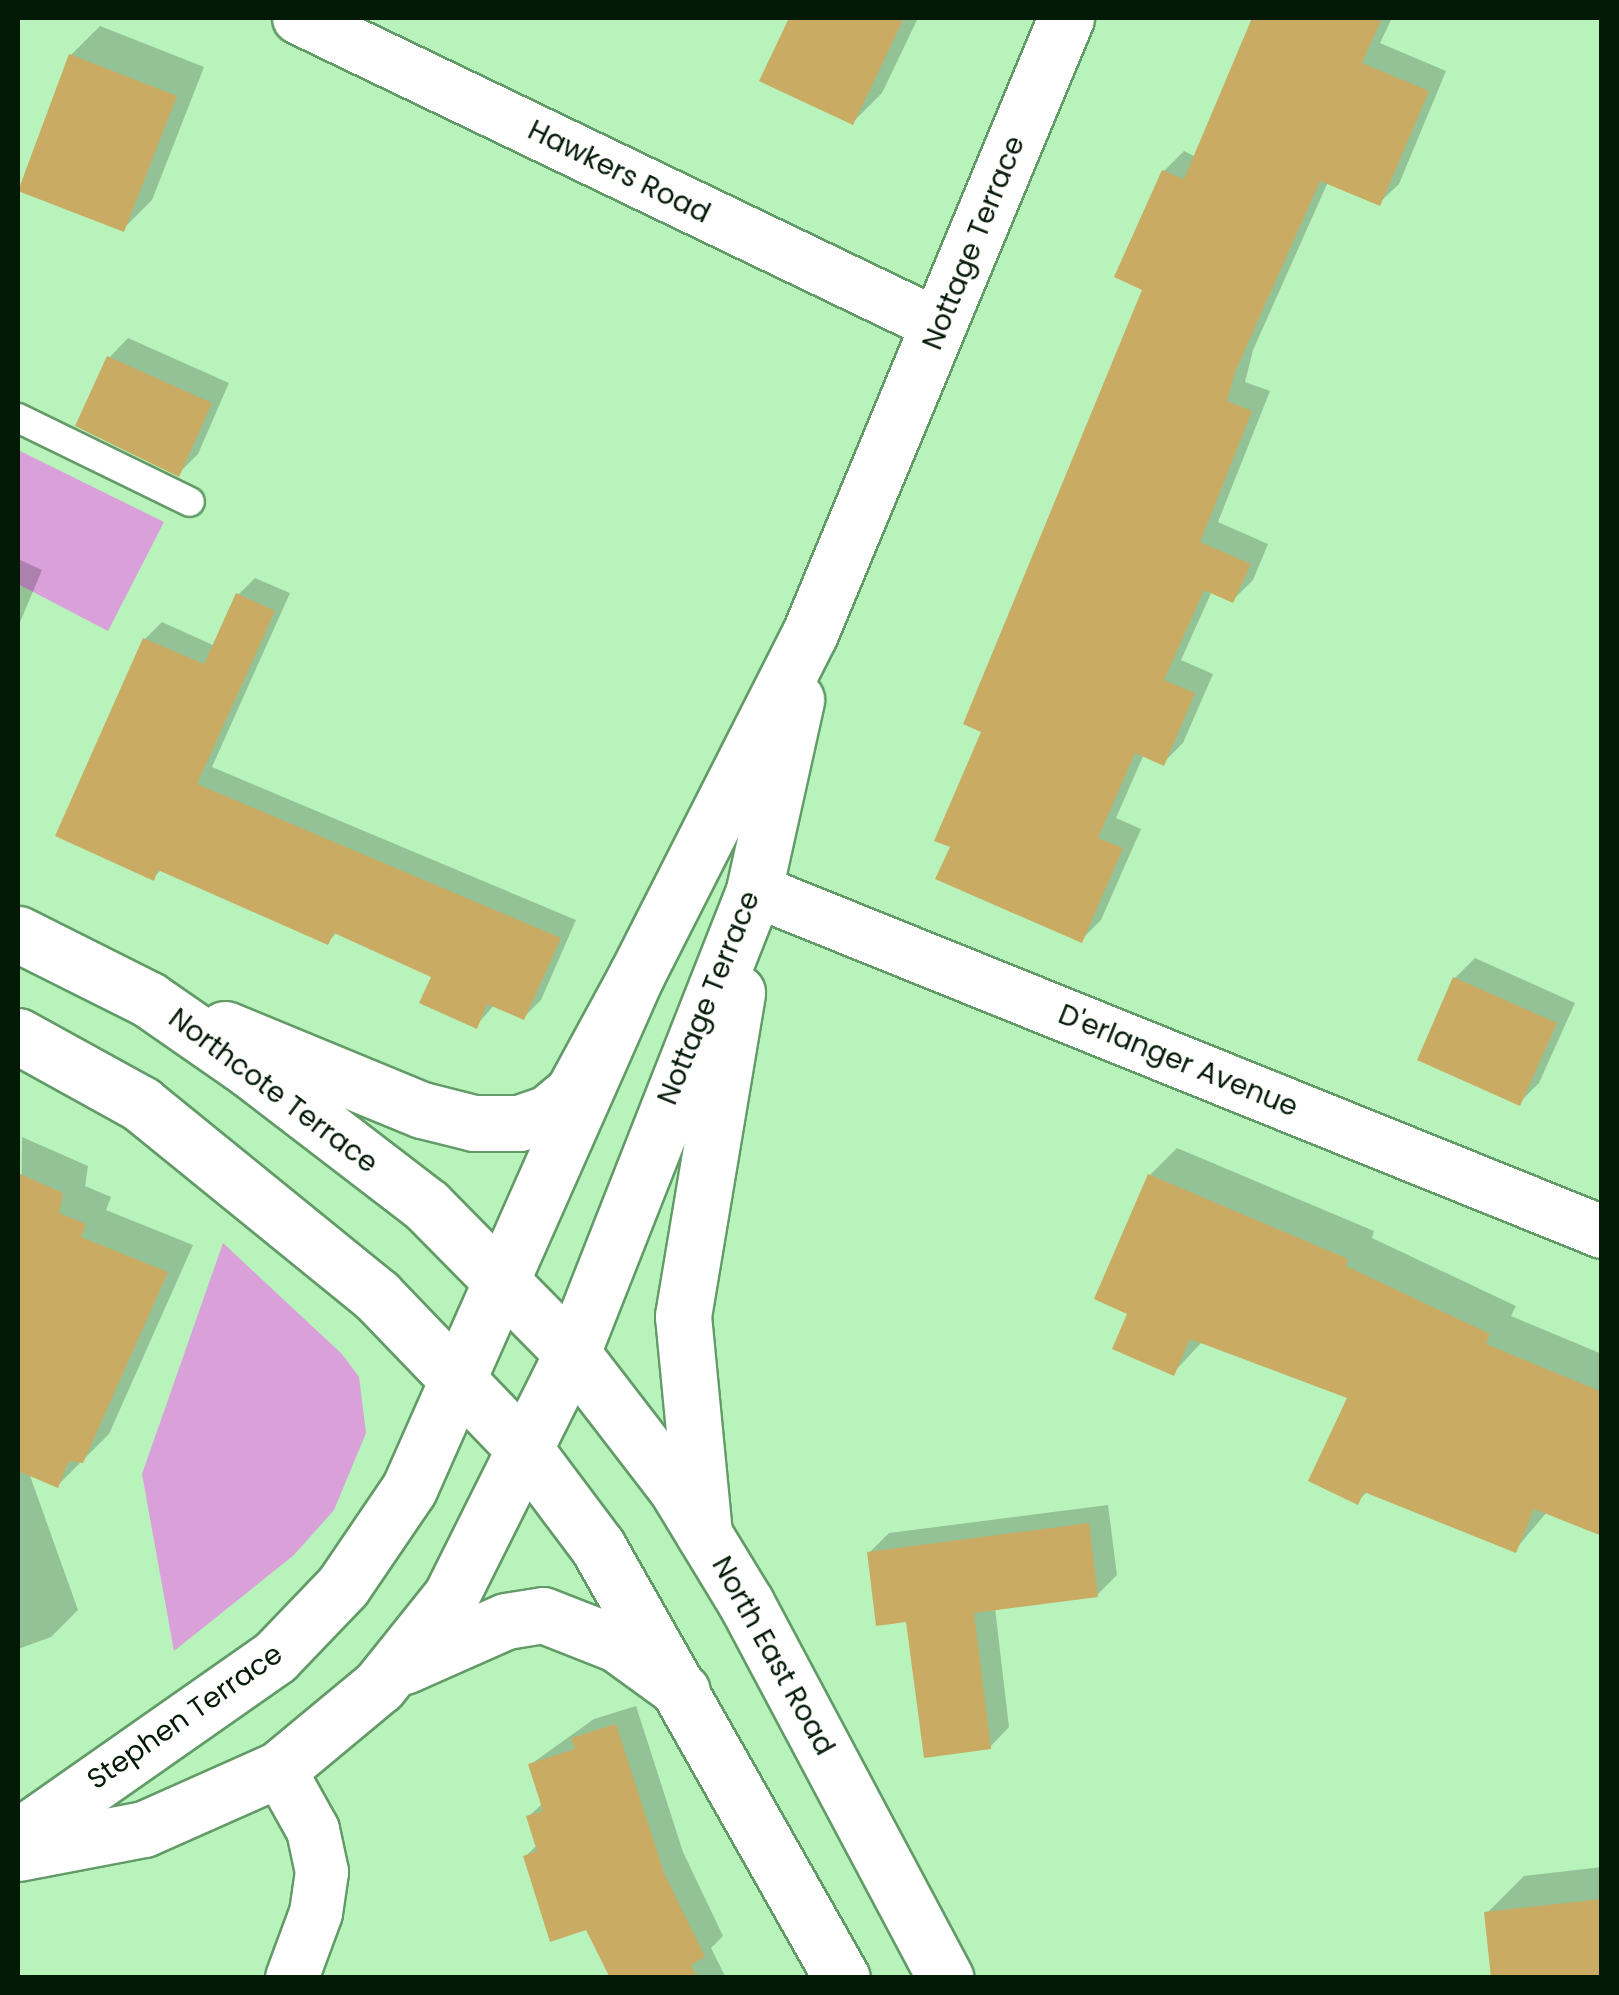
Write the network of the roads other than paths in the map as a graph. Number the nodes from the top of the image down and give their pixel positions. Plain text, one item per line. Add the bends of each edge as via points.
1 (299, 18) edge
2 (1066, 18) edge
3 (940, 326) junction
4 (18, 418) edge
5 (190, 502) dead end
6 (810, 633) junction
7 (754, 890) junction
8 (18, 934) edge
9 (636, 976) junction
10 (148, 999) junction
11 (18, 1036) edge
12 (1602, 1232) edge
13 (505, 1281) junction
14 (572, 1353) junction
15 (460, 1378) junction
16 (526, 1451) junction
17 (704, 1534) junction
18 (393, 1672) junction
19 (685, 1694) junction
20 (280, 1769) junction
21 (18, 1837) edge
22 (18, 1853) edge
23 (292, 1978) edge
24 (842, 1978) edge
25 (945, 1978) edge

1 - 3 street, Hawkers Road
2 - 3 main road, Nottage Terrace
3 - 6 main road, Nottage Terrace
4 - 5 lane
6 - 7 main road, Nottage Terrace
6 - 9 main road, Nottage Terrace
7 - 12 street, D'erlanger Avenue
7 - 14 main road, Nottage Terrace
7 - 17 main road via 683,1316
8 - 10 main road, Northcote Terrace
9 - 10 main road via 573,1092 535,1119 495,1126 422,1110
9 - 13 main road, Nottage Terrace
10 - 13 main road, Northcote Terrace via 426,1206
11 - 15 main road via 141,1104 377,1296
13 - 14 main road, Northcote Terrace
13 - 15 main road, Stephen Terrace
14 - 16 main road, Nottage Terrace
14 - 17 main road, North East Road
15 - 16 main road
15 - 21 main road, Stephen Terrace via 409,1489 314,1622 218,1700
16 - 18 main road, Stephen Terrace via 472,1562
16 - 19 main road via 598,1547
17 - 25 main road, North East Road via 794,1689
18 - 19 main road via 506,1620 542,1615 617,1644
18 - 20 main road, Stephen Terrace
19 - 24 main road
20 - 22 main road, Stephen Terrace via 144,1829
20 - 23 street via 312,1830 322,1872 316,1913

